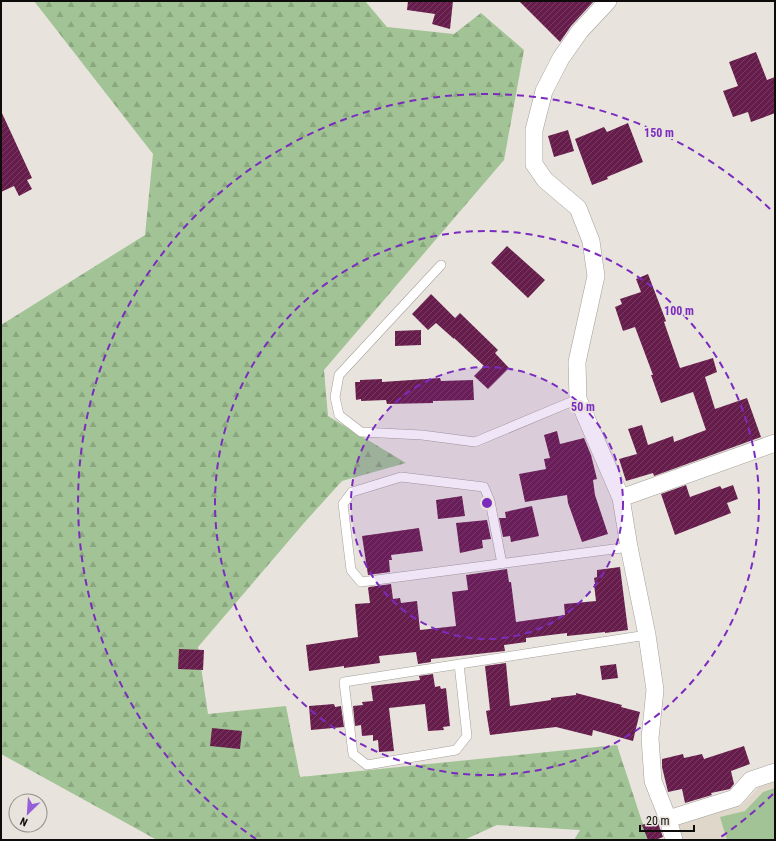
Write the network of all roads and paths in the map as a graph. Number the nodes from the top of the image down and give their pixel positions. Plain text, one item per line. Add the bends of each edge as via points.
1 (608, 1) edge
2 (441, 265) dead end
3 (578, 398) junction
4 (775, 443) edge
5 (621, 498) junction
6 (629, 547) junction
7 (502, 564) junction
8 (647, 635) junction
9 (459, 664) junction
10 (775, 772) edge
11 (668, 819) junction
12 (674, 840) edge

1 - 3 street via 580,31 561,58 544,91 534,130 534,164 545,180 578,208 591,241 596,276 577,362
2 - 3 lane via 339,375 335,397 339,415 361,432 422,435 475,442
3 - 5 street
4 - 5 street
5 - 6 street
6 - 7 lane
6 - 8 street
7 - 7 lane via 361,582 350,570 343,504 352,492 401,477 484,487 490,501
8 - 9 lane
8 - 11 street via 655,690 650,738 653,781
9 - 9 lane via 344,682 353,754 367,765 456,750 468,736
10 - 11 street via 751,780 735,798
11 - 12 street

